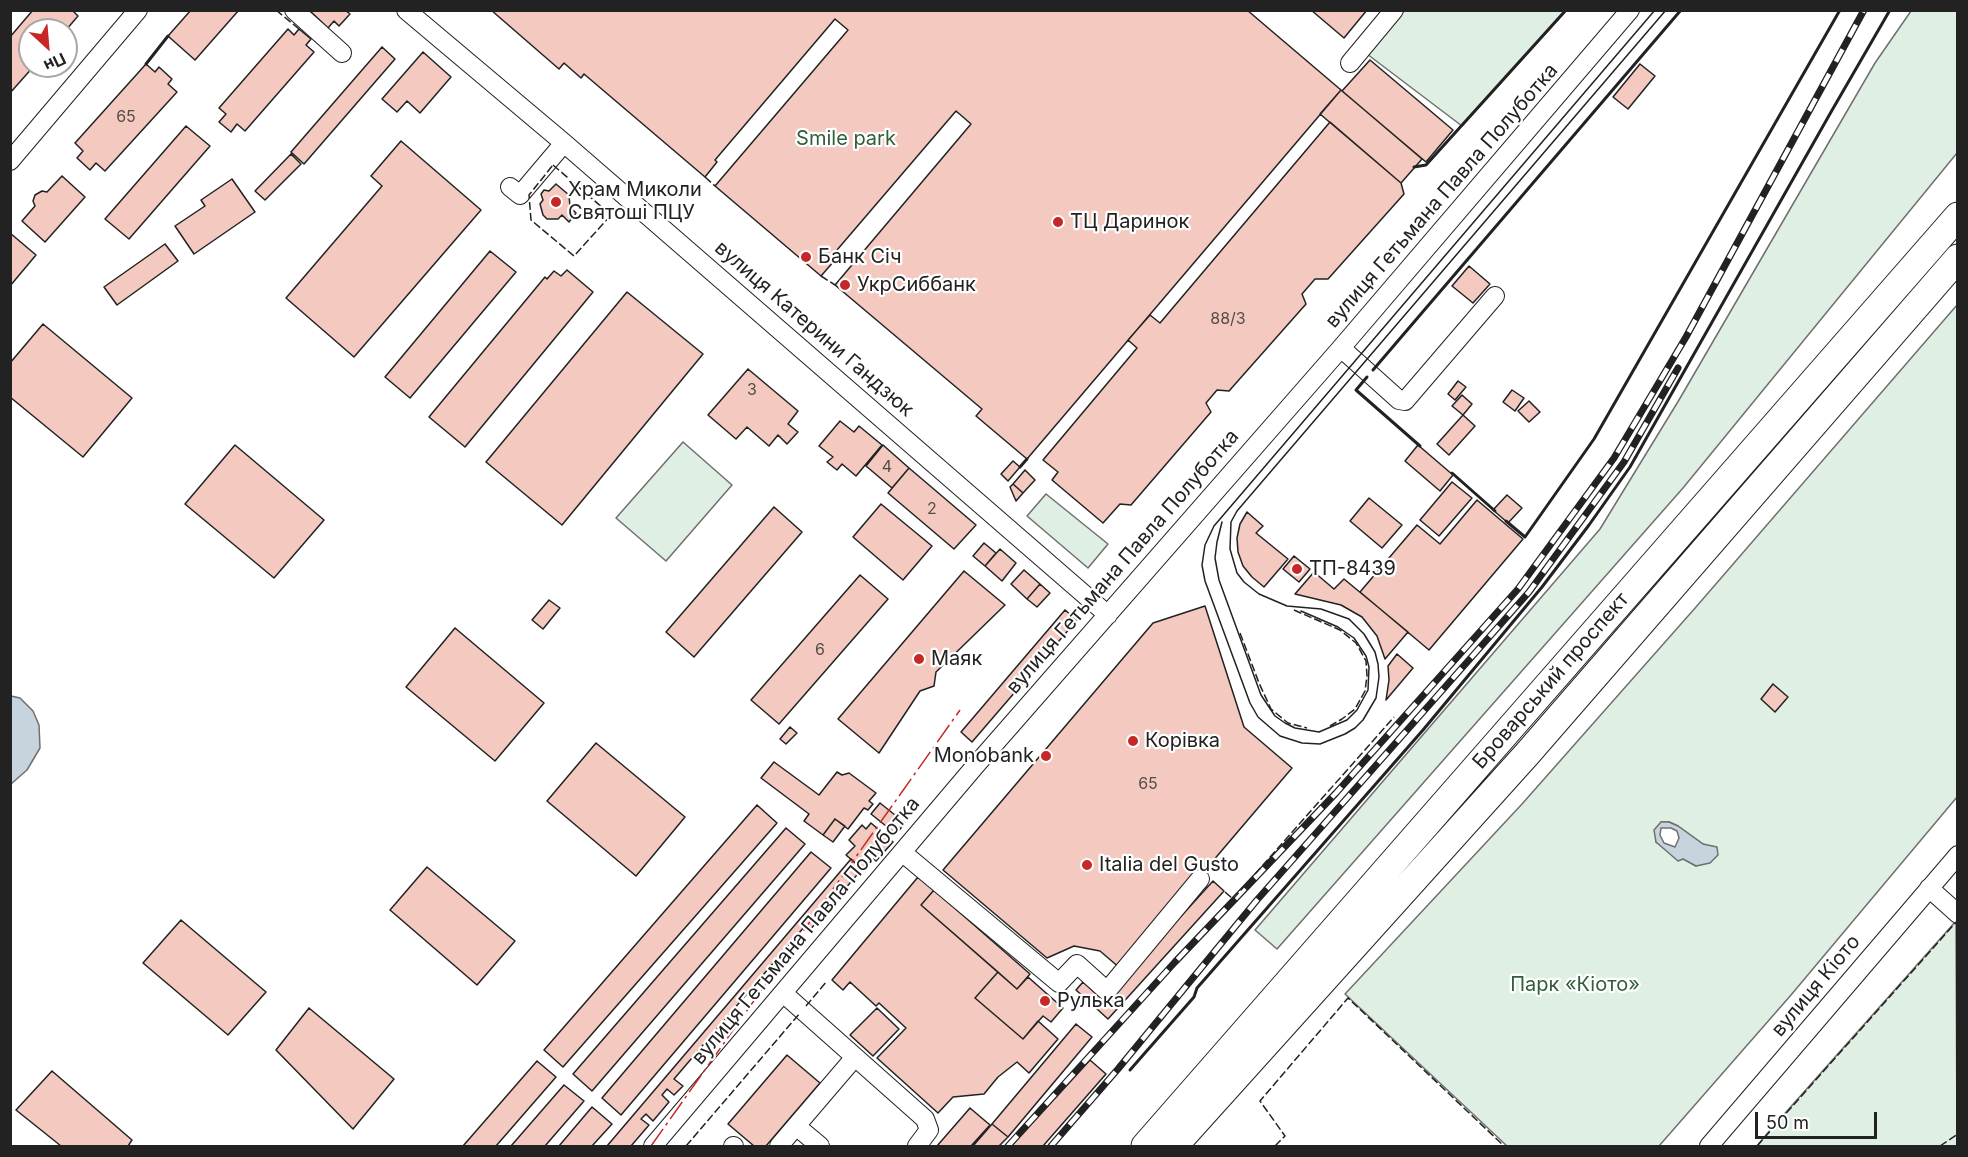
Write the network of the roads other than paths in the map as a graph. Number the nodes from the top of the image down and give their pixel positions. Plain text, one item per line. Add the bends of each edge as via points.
1 (138, 10) edge
2 (294, 10) edge
3 (406, 10) edge
4 (1394, 10) edge
5 (1630, 10) edge
6 (342, 53) dead end
7 (1350, 63) dead end
8 (564, 143) junction
9 (10, 160) edge
10 (510, 187) dead end
11 (1958, 216) edge
12 (1958, 258) edge
13 (1495, 296) dead end
14 (1341, 348) junction
15 (1108, 615) junction
16 (903, 853) junction
17 (1958, 855) edge
18 (1200, 879) dead end
19 (1929, 888) junction
20 (1958, 914) edge
21 (783, 993) junction
22 (855, 1057) junction
23 (796, 1126) junction
24 (653, 1146) edge
25 (778, 1146) edge
26 (820, 1146) edge
27 (917, 1146) edge
28 (1145, 1146) edge
29 (1174, 1146) edge
30 (1709, 1146) edge

1 - 9 street
2 - 6 street
3 - 8 street, вулиця Катерини Гандзюк
4 - 7 street
5 - 14 street, вулиця Гетьмана Павла Полуботка
8 - 10 street via 520,195
8 - 15 street, вулиця Катерини Гандзюк
11 - 28 highway, Броварський проспект
12 - 29 highway, Броварський проспект via 1528,753
13 - 14 street via 1405,401 1399,400
14 - 15 street, вулиця Гетьмана Павла Полуботка
15 - 16 street, вулиця Гетьмана Павла Полуботка
16 - 18 street via 1059,983 1077,964 1107,991
16 - 21 street, вулиця Гетьмана Павла Полуботка
17 - 19 street, вулиця Кіото
19 - 20 street
19 - 30 street, вулиця Кіото
21 - 22 street
21 - 24 street, вулиця Гетьмана Павла Полуботка
22 - 23 street
22 - 27 street via 925,1119 929,1130
23 - 25 street
23 - 26 street

